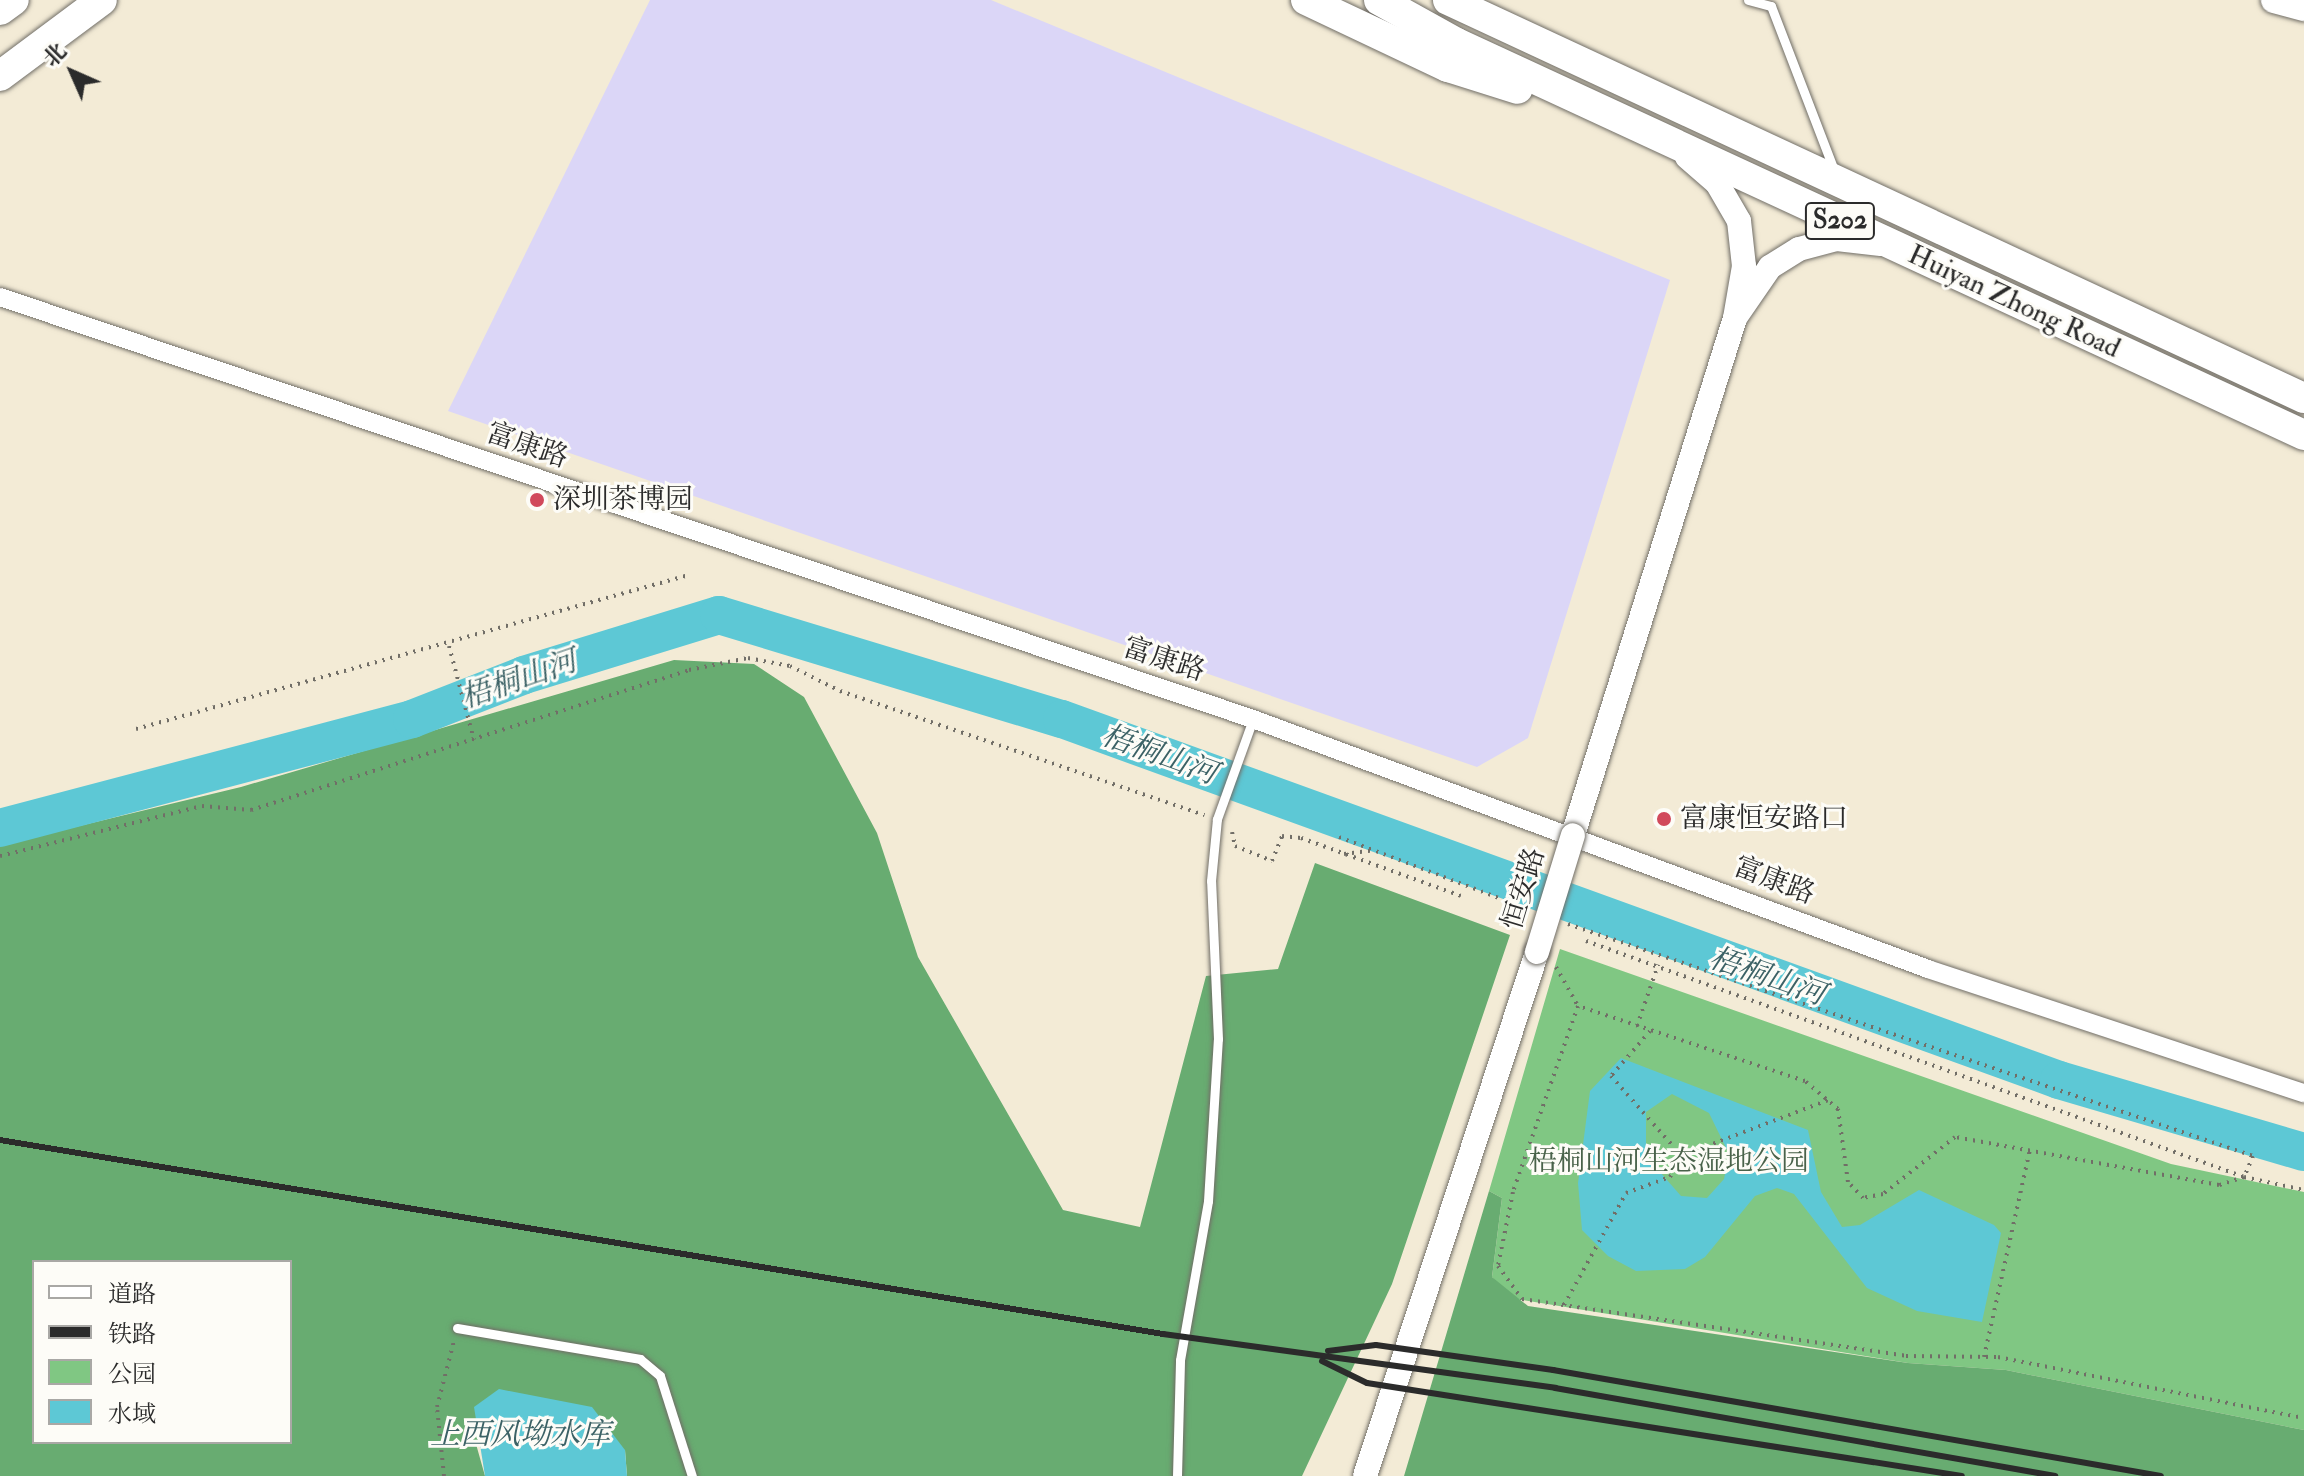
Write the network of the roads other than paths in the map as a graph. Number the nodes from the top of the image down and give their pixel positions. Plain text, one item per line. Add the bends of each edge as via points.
1 (14, 0) edge
2 (102, 0) edge
3 (1306, 0) edge
4 (1379, 0) edge
5 (1448, 0) edge
6 (1748, 0) edge
7 (2274, 0) edge
8 (1465, 7) edge
9 (2304, 8) edge
10 (0, 10) edge
11 (0, 76) edge
12 (1632, 125) junction
13 (1669, 142) junction
14 (1839, 184) junction
15 (1892, 245) junction
16 (0, 297) edge
17 (1735, 318) junction
18 (2304, 398) edge
19 (2304, 435) edge
20 (1251, 727) junction
21 (1573, 835) junction
22 (2304, 1093) edge
23 (457, 1328) road end
24 (692, 1476) edge
25 (1177, 1476) edge
26 (1365, 1476) edge

1 - 10 main road
2 - 11 main road
3 - 12 main road via 1448,67
4 - 12 main road, Huiyan Zhong Road / S202
5 - 8 main road, Huiyan Zhong Road / S202
6 - 14 lane via 1771,6
7 - 9 main road
8 - 14 main road, Huiyan Zhong Road / S202
12 - 13 main road, Huiyan Zhong Road / S202
13 - 15 main road, Huiyan Zhong Road / S202
13 - 17 street via 1717,183 1736,211 1744,266
14 - 18 main road, Huiyan Zhong Road / S202
15 - 17 street via 1837,239 1799,249 1770,267
15 - 19 main road, Huiyan Zhong Road / S202
16 - 20 street, 富康路
17 - 21 street, 恒安路
20 - 21 street, 富康路
20 - 25 lane via 1217,819 1211,881 1218,1054 1208,1201 1180,1360
21 - 22 street, 富康路 via 1928,969
21 - 26 street, 恒安路, bridge
23 - 24 lane via 640,1359 660,1376

